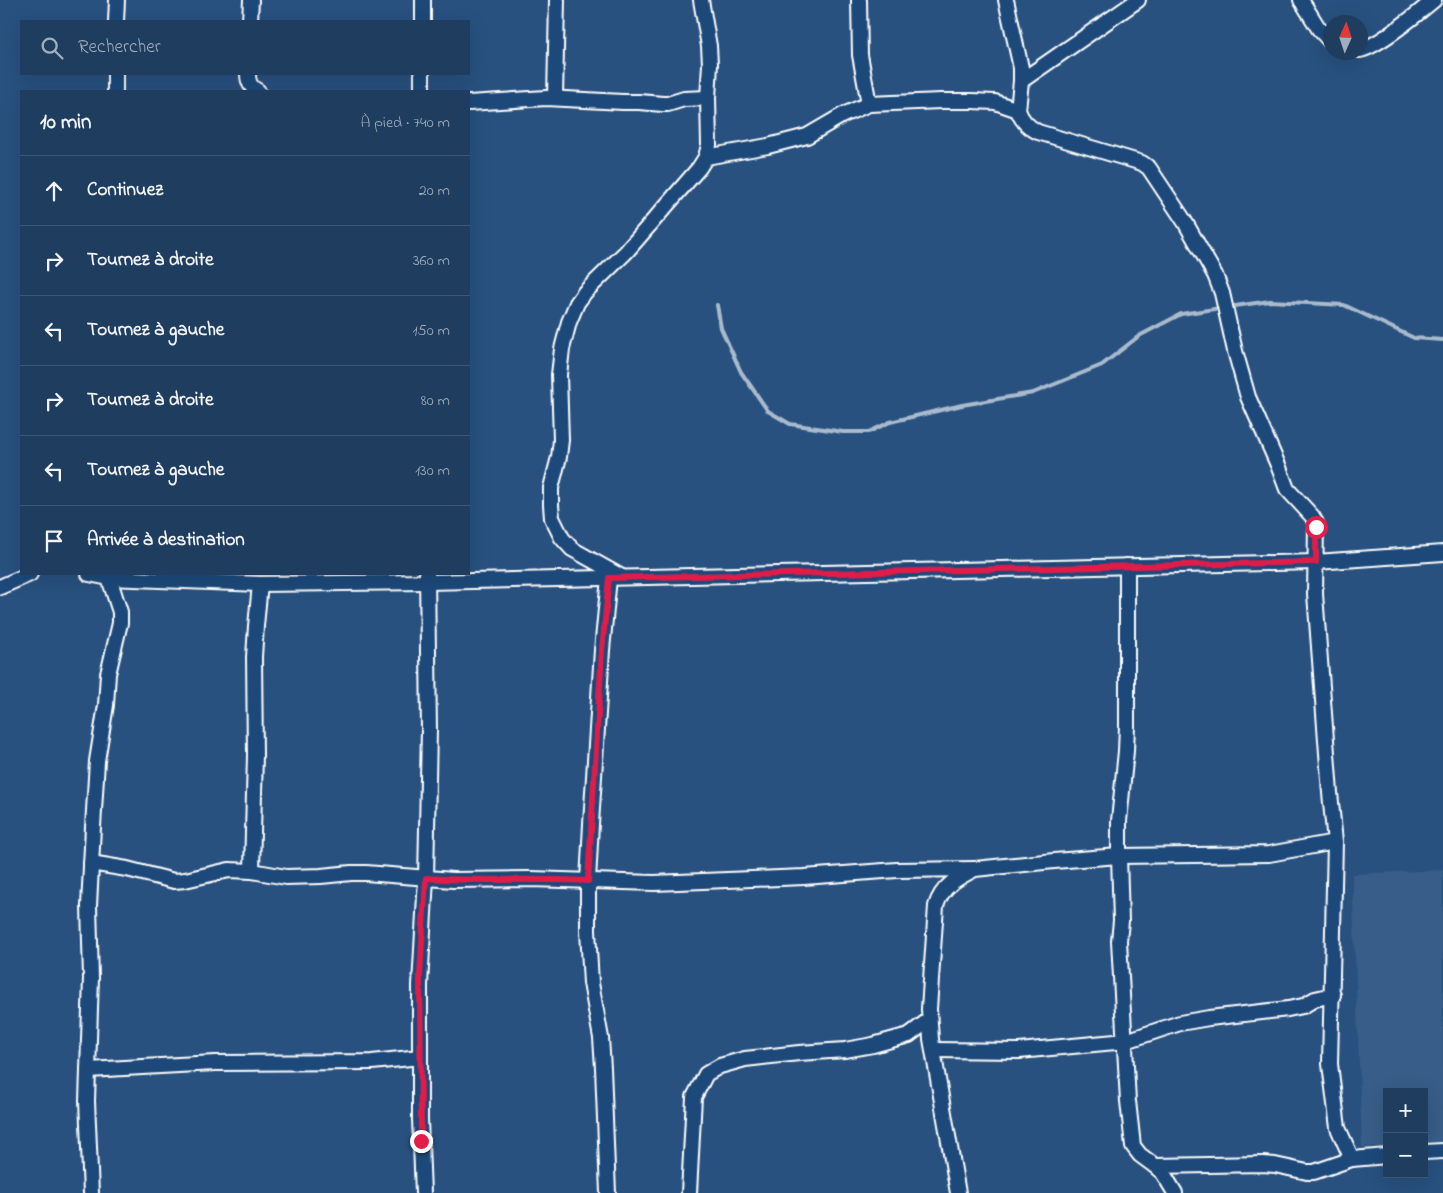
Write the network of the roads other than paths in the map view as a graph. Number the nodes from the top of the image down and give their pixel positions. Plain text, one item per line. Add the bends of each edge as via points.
1 (117, 0) edge
2 (251, 0) edge
3 (423, 0) edge
4 (557, 0) edge
5 (701, 0) edge
6 (859, 0) edge
7 (1006, 0) edge
8 (1138, 0) edge
9 (1301, 0) edge
10 (1434, 0) edge
11 (116, 20) edge
12 (250, 20) edge
13 (423, 20) edge
14 (1323, 33) edge
15 (1368, 48) edge
16 (115, 75) edge
17 (248, 75) edge
18 (422, 75) edge
19 (1021, 81) junction
20 (115, 90) edge
21 (256, 90) edge
22 (422, 90) edge
23 (555, 98) junction
24 (708, 98) junction
25 (470, 103) edge
26 (869, 104) junction
27 (1018, 110) junction
28 (706, 157) junction
29 (1443, 553) edge
30 (1316, 562) junction
31 (1127, 566) junction
32 (28, 575) edge
33 (108, 576) edge
34 (428, 578) edge
35 (609, 578) junction
36 (624, 578) junction
37 (260, 584) junction
38 (0, 586) edge
39 (1336, 842) junction
40 (1118, 856) junction
41 (92, 863) junction
42 (975, 869) junction
43 (252, 871) junction
44 (426, 878) junction
45 (588, 881) junction
46 (1333, 995) junction
47 (929, 1020) junction
48 (1126, 1041) junction
49 (933, 1050) junction
50 (420, 1057) junction
51 (88, 1070) junction
52 (1443, 1151) edge
53 (1428, 1152) edge
54 (1383, 1156) edge
55 (1352, 1159) junction
56 (1155, 1166) junction
57 (91, 1193) edge
58 (424, 1193) edge
59 (608, 1193) edge
60 (689, 1193) edge
61 (958, 1193) edge
62 (1175, 1193) edge

1 - 11 street
2 - 12 street
3 - 13 street
4 - 23 street
5 - 24 street via 709,46
6 - 26 street via 860,55
7 - 19 street
8 - 19 street
9 - 14 street
10 - 15 street
16 - 20 street
17 - 21 street via 249,83
18 - 22 street
19 - 27 street
23 - 24 street via 662,104 684,98
23 - 25 street
24 - 28 street via 709,145
26 - 27 street via 972,101 995,102
26 - 28 street via 843,114 807,136
27 - 30 street via 1028,126 1038,132 1146,165 1185,222 1211,266 1222,293 1246,392 1286,486 1314,520
28 - 36 street via 626,252 585,292 568,322 562,350 559,375 561,440 551,488 552,518 572,549
29 - 30 street
30 - 31 street
30 - 39 street via 1315,594
31 - 36 street
31 - 40 street via 1127,733
32 - 38 street
33 - 37 street
33 - 41 street via 120,612 120,622 110,662 97,761
34 - 35 street
34 - 37 street
34 - 44 street
35 - 36 street
35 - 45 street
37 - 43 street via 254,672
39 - 40 street via 1270,854
39 - 46 street
40 - 42 street
40 - 48 street via 1119,941
41 - 43 street via 174,881 229,870
41 - 51 street
42 - 45 street via 654,883
42 - 47 street via 948,885 938,899
43 - 44 street via 286,877 366,873
44 - 45 street
44 - 50 street via 420,975
45 - 59 street via 589,962 601,1038
46 - 48 street via 1288,1009 1180,1023
46 - 55 street via 1332,1081 1338,1128
47 - 49 street
47 - 60 street via 909,1035 873,1045 745,1059 706,1074 694,1097
48 - 49 street via 1019,1051
48 - 56 street via 1133,1146
49 - 61 street
50 - 51 street via 372,1062 215,1063
50 - 58 street
51 - 57 street
52 - 53 street
54 - 55 street
55 - 56 street via 1314,1172 1263,1164
56 - 62 street

